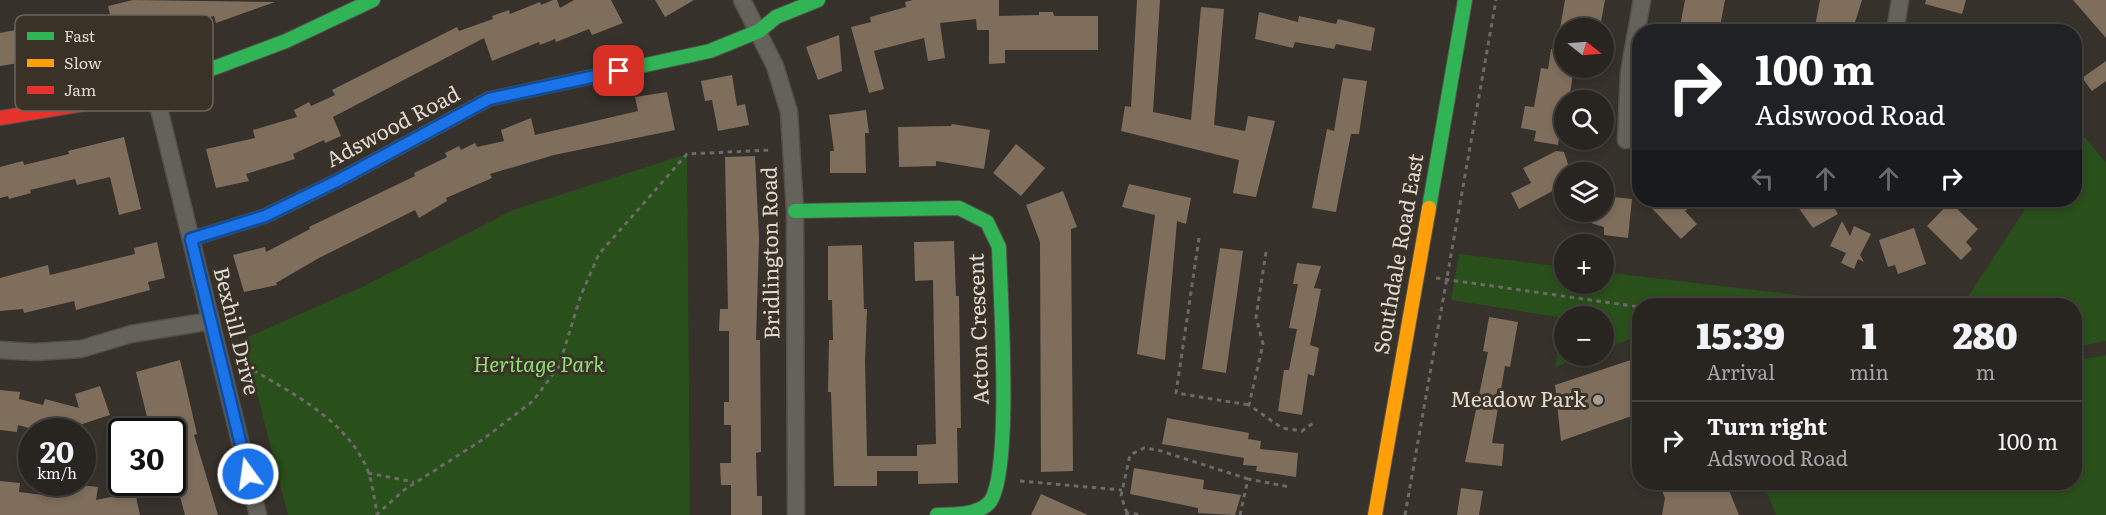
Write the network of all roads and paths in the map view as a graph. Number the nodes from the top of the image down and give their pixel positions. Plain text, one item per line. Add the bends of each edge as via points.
1 (373, 0) edge
2 (742, 0) edge
3 (818, 0) edge
4 (1465, 0) edge
5 (1496, 0) edge
6 (1642, 0) edge
7 (1900, 0) edge
8 (1638, 24) edge
9 (1896, 24) edge
10 (759, 31) junction
11 (1632, 56) edge
12 (213, 69) edge
13 (39, 111) edge
14 (160, 111) edge
15 (0, 118) edge
16 (1626, 140) dead end
17 (771, 150) dead end
18 (795, 211) junction
19 (1199, 238) dead end
20 (191, 239) junction
21 (1266, 252) dead end
22 (1417, 276) junction
23 (1446, 280) junction
24 (1632, 306) edge
25 (211, 321) junction
26 (0, 350) edge
27 (218, 350) junction
28 (1249, 405) junction
29 (1316, 421) dead end
30 (368, 473) junction
31 (1248, 480) junction
32 (1019, 481) dead end
33 (415, 482) junction
34 (1290, 487) dead end
35 (1122, 490) junction
36 (376, 514) edge
37 (1126, 514) edge
38 (258, 515) edge
39 (796, 515) edge
40 (937, 515) edge
41 (1143, 515) edge
42 (1240, 515) edge
43 (1375, 515) edge
44 (1405, 515) edge

1 - 12 street via 307,34
2 - 10 street, Bridlington Road
3 - 10 street, Adswood Road via 776,17
4 - 22 street, Southdale Road East
5 - 23 path
6 - 8 street
7 - 9 street
10 - 18 street, Bridlington Road via 789,112
10 - 20 street, Adswood Road via 710,51 489,99 265,216
11 - 16 street
13 - 15 street
14 - 20 street, Bexhill Drive
17 - 33 path via 687,154 599,254 581,295 559,366 533,401 482,440
18 - 39 street, Bridlington Road
18 - 40 street, Acton Crescent via 959,208 987,222 999,247 1003,422 1000,480 989,504 972,514
19 - 28 path via 1176,393
20 - 25 street, Bexhill Drive
21 - 28 path via 1256,317 1263,344
22 - 23 path
22 - 43 street, Southdale Road East
23 - 24 path
23 - 44 path
25 - 26 street via 131,334 81,348
25 - 27 street, Bexhill Drive
27 - 30 path via 298,398 346,433
27 - 38 street, Bexhill Drive
28 - 29 path via 1282,428 1302,431
30 - 33 path
30 - 36 path
31 - 34 path
31 - 35 path via 1144,448 1130,455
31 - 42 path
32 - 35 path
33 - 36 path
35 - 37 path
37 - 41 path

